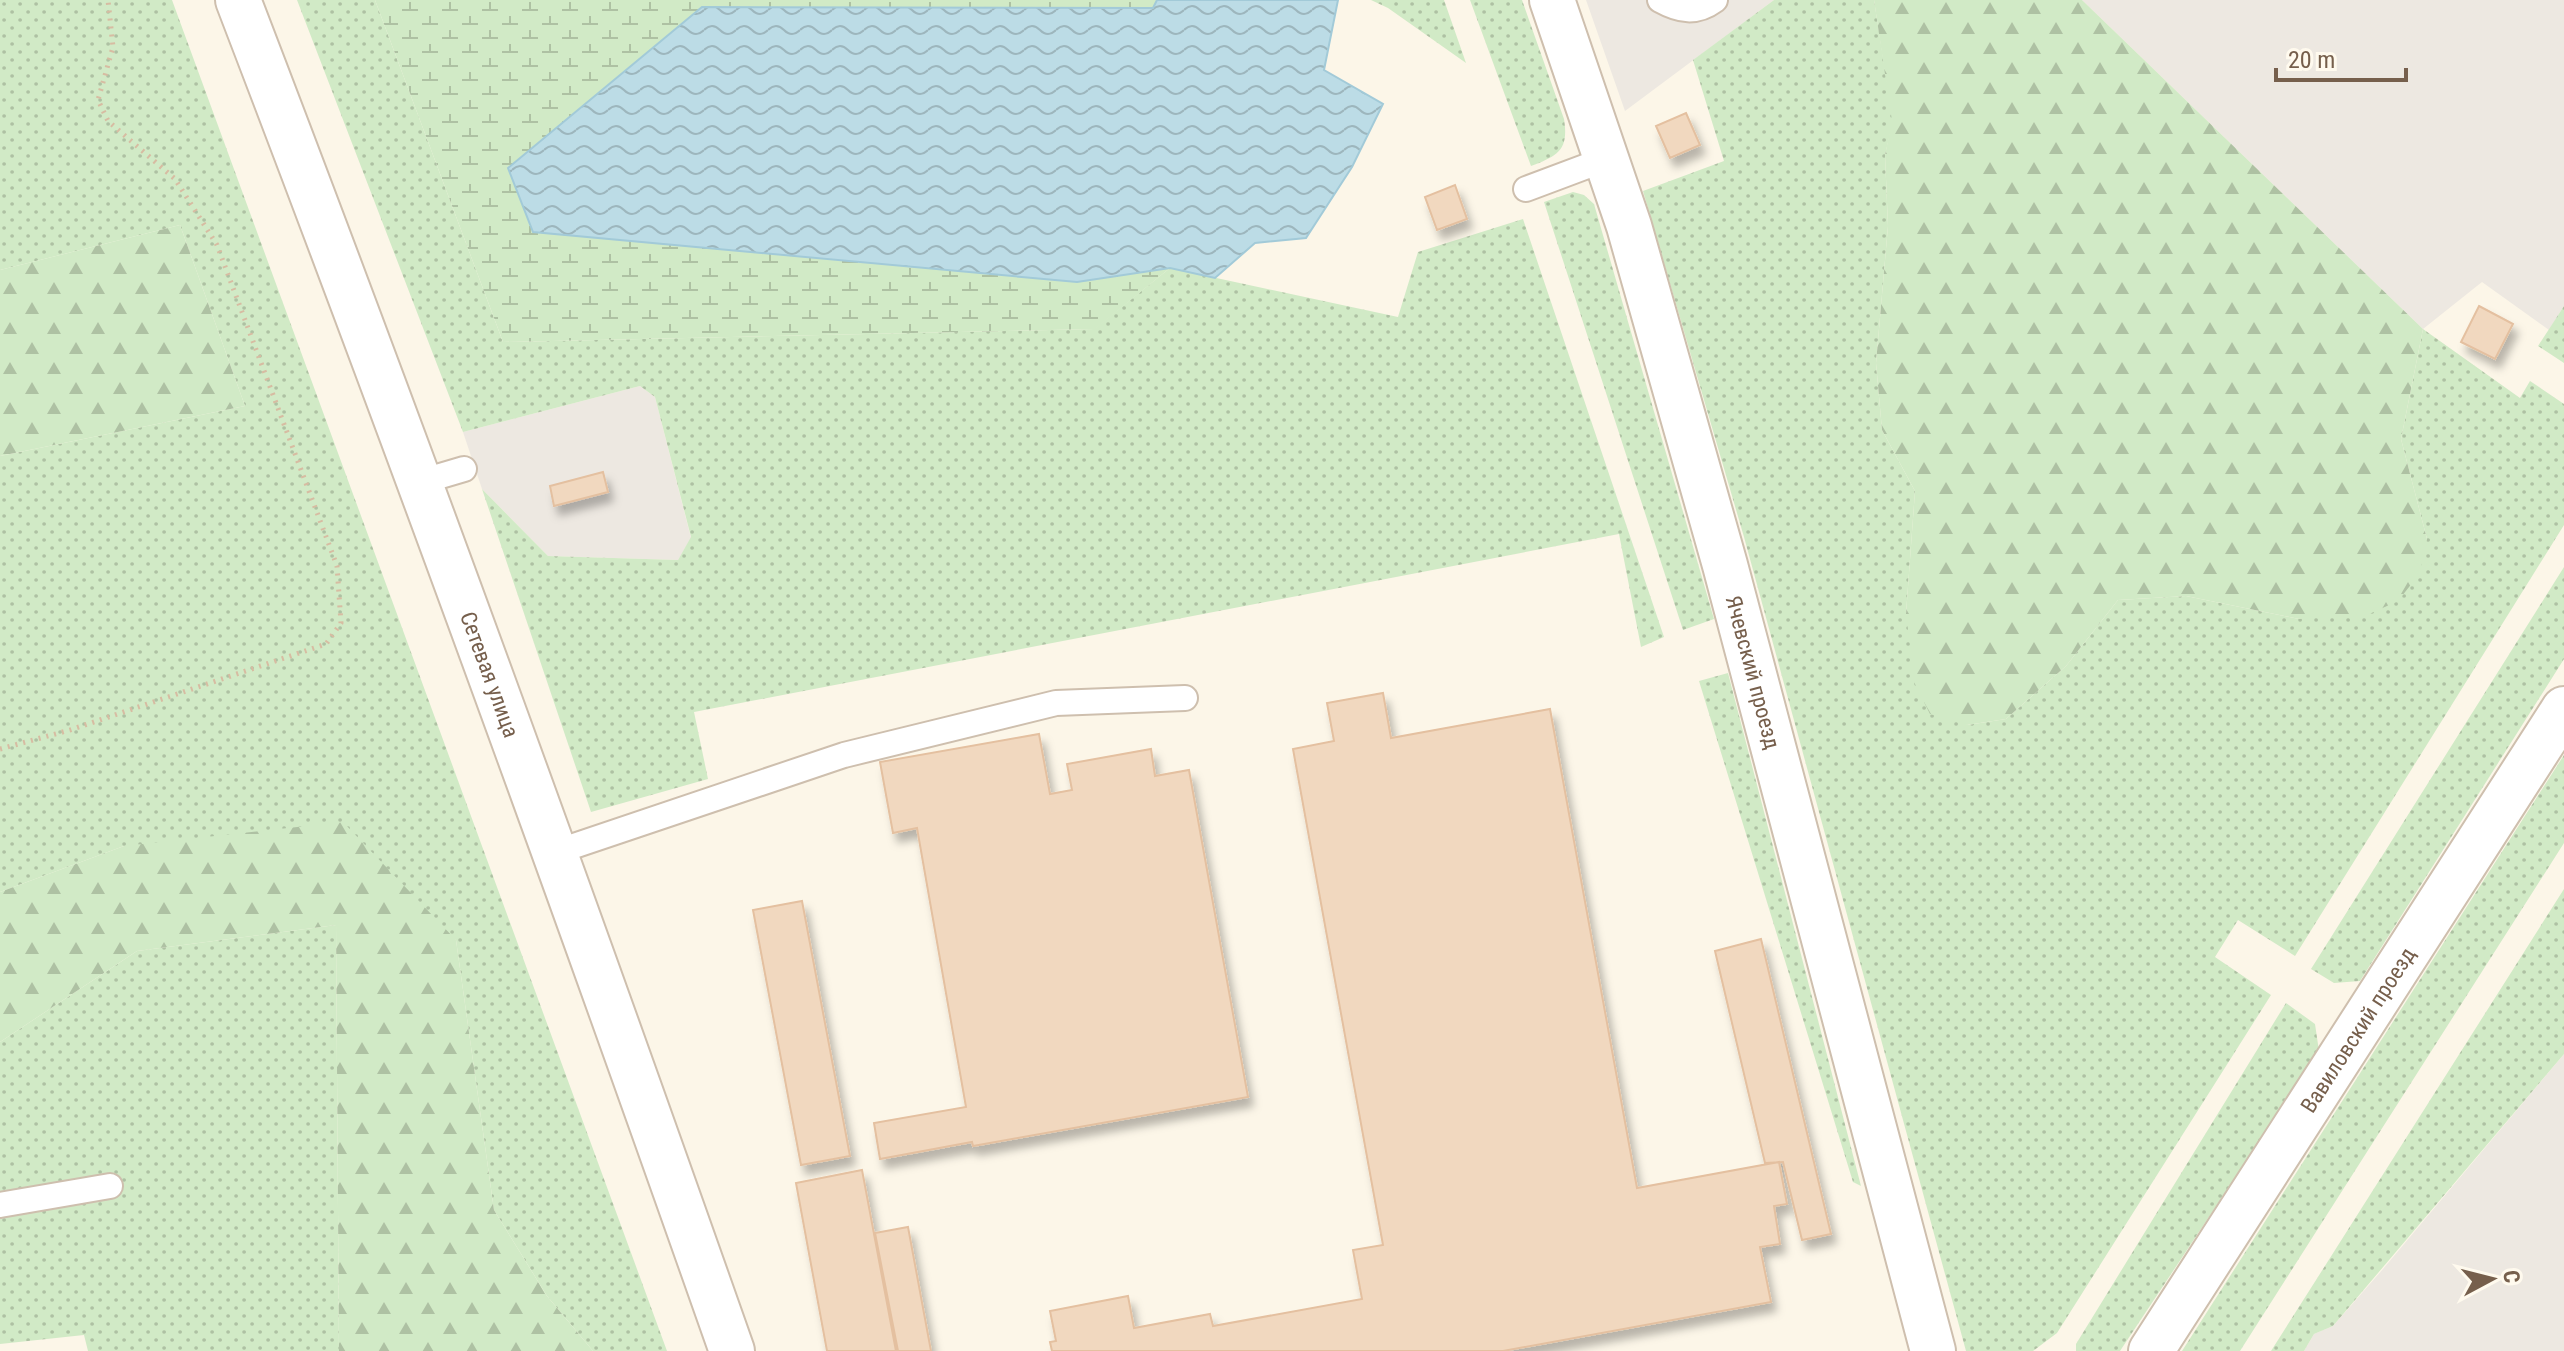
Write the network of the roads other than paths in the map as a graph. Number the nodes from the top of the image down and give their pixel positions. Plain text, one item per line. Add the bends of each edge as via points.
1 (238, 0) edge
2 (1552, 0) edge
3 (1660, 0) edge
4 (1715, 0) edge
5 (1606, 159) junction
6 (1526, 189) dead end
7 (464, 469) dead end
8 (420, 482) junction
9 (1185, 698) dead end
10 (2564, 709) edge
11 (556, 852) junction
12 (110, 1186) dead end
13 (0, 1205) edge
14 (732, 1351) edge
15 (1933, 1351) edge
16 (2151, 1351) edge

1 - 8 street, Сетевая улица
2 - 5 street, Ячевский проезд
3 - 4 lane via 1682,11 1704,8
5 - 6 lane
5 - 15 street, Ячевский проезд via 1725,565
7 - 8 lane
8 - 11 street, Сетевая улица
9 - 11 lane via 1056,703 860,751
10 - 16 street, Вавиловский проезд
11 - 14 street, Сетевая улица
12 - 13 lane

